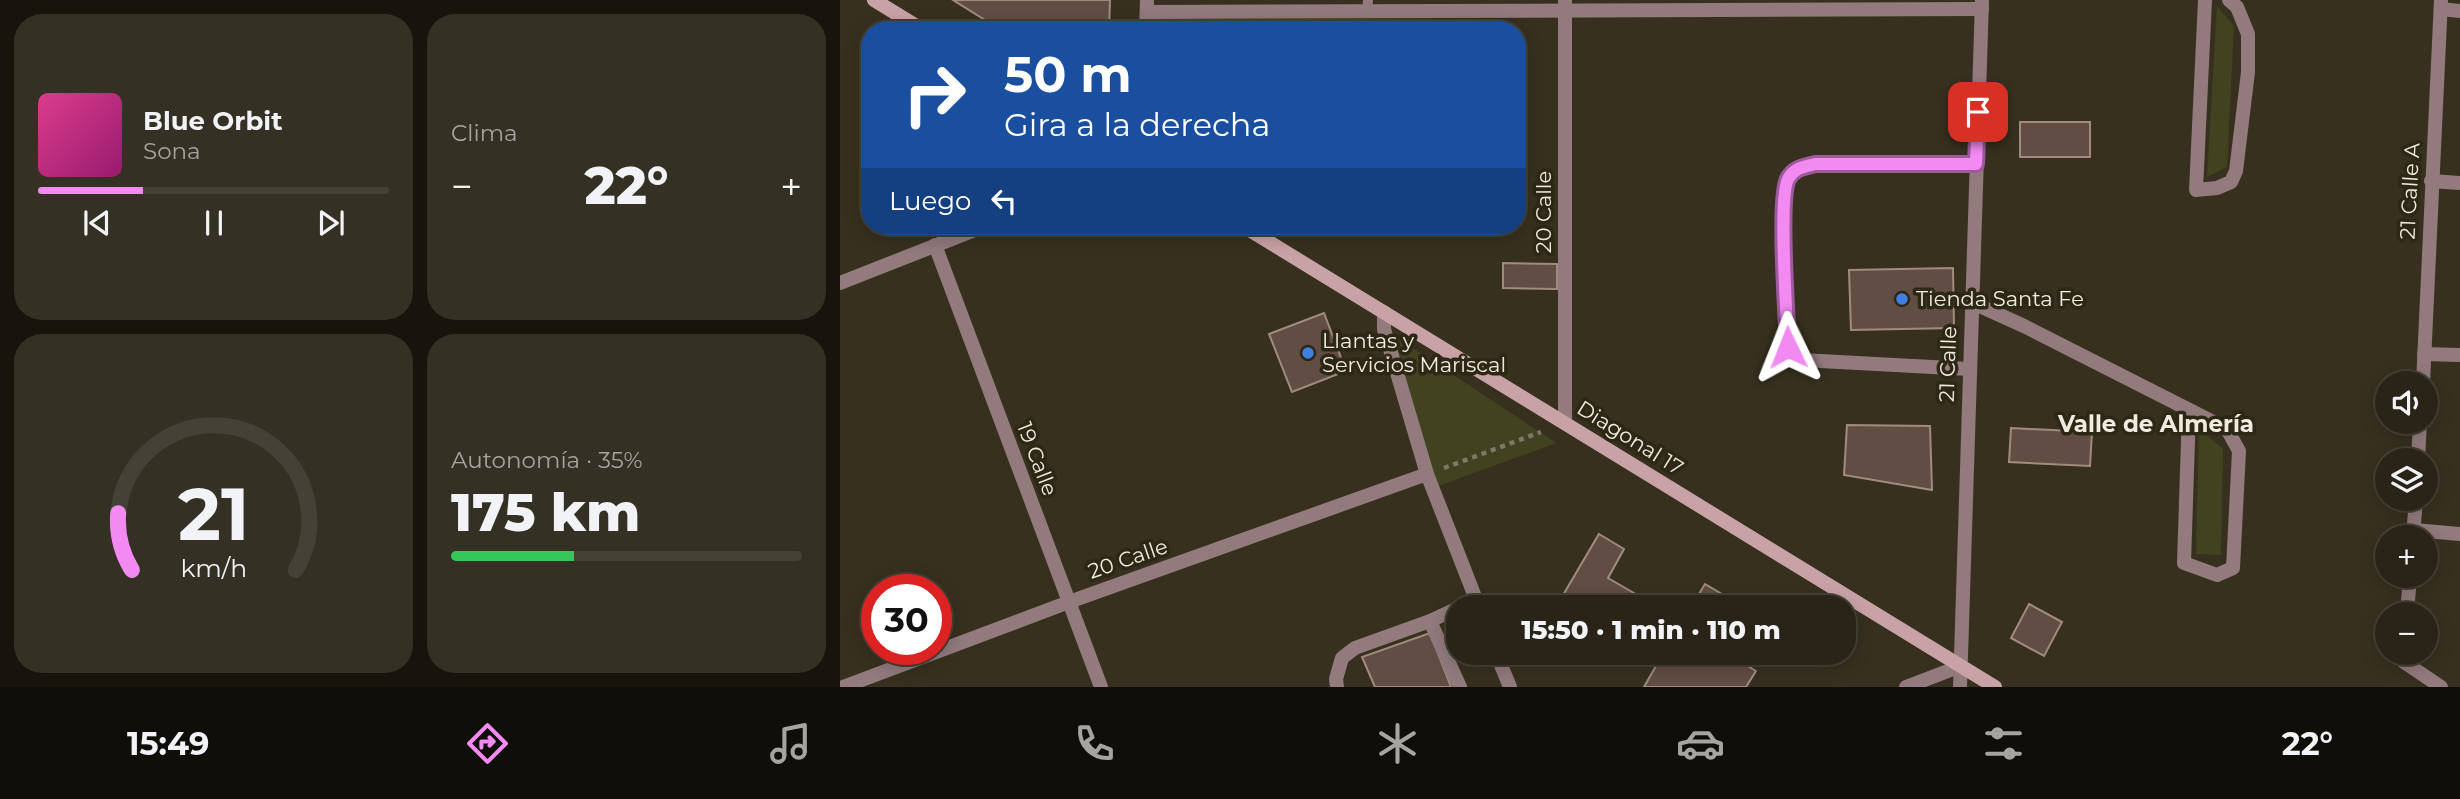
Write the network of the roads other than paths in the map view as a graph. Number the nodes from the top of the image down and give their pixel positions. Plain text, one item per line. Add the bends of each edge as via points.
1 (874, 0) edge
2 (2205, 0) edge
3 (2229, 0) edge
4 (1982, 4) edge
5 (1367, 5) edge
6 (1565, 5) edge
7 (2441, 5) edge
8 (1147, 6) edge
9 (2460, 11) edge
10 (908, 21) edge
11 (1976, 164) junction
12 (2431, 180) junction
13 (2460, 183) edge
14 (961, 235) edge
15 (1257, 235) edge
16 (935, 245) junction
17 (840, 283) edge
18 (1971, 302) junction
19 (1384, 313) junction
20 (2424, 354) junction
21 (2460, 355) edge
22 (1969, 369) junction
23 (2423, 371) edge
24 (2189, 410) junction
25 (1565, 423) junction
26 (1427, 474) junction
27 (2438, 534) edge
28 (2460, 534) edge
29 (1474, 595) edge
30 (1069, 602) junction
31 (1446, 613) edge
32 (1430, 621) junction
33 (1501, 665) edge
34 (2414, 665) edge
35 (1961, 666) junction
36 (843, 687) edge
37 (1101, 687) edge
38 (1337, 687) edge
39 (1460, 687) edge
40 (1510, 687) edge
41 (1906, 687) edge
42 (1960, 687) edge
43 (1995, 687) edge
44 (2441, 687) edge

1 - 10 main road
2 - 3 street via 2196,190 2231,182 2236,171 2248,34 2237,7
4 - 6 street
4 - 11 street, 21 Calle
5 - 6 street
5 - 8 street
6 - 25 street, 20 Calle
7 - 9 street
7 - 12 street, 21 Calle A
11 - 18 street, 21 Calle
11 - 22 street via 1815,164 1796,169 1787,181 1784,221 1788,347 1802,360
12 - 13 street
12 - 20 street, 21 Calle A
14 - 16 street
15 - 19 main road, Diagonal 17
16 - 17 street
16 - 30 street, 19 Calle
18 - 22 street, 21 Calle
18 - 24 street
19 - 25 main road, Diagonal 17
19 - 26 street via 1384,329
20 - 21 street
20 - 23 street, 21 Calle A
22 - 35 street, 21 Calle
24 - 24 street via 2184,563 2217,575 2233,568 2239,451 2227,429
25 - 35 main road, Diagonal 17
26 - 29 street
26 - 30 street, 20 Calle
27 - 28 street
30 - 36 street, 20 Calle
30 - 37 street, 19 Calle
31 - 32 street
32 - 38 street via 1355,648 1342,658
32 - 39 street
33 - 40 street
34 - 44 street
35 - 41 street
35 - 42 street, 21 Calle
35 - 43 main road, Diagonal 17

